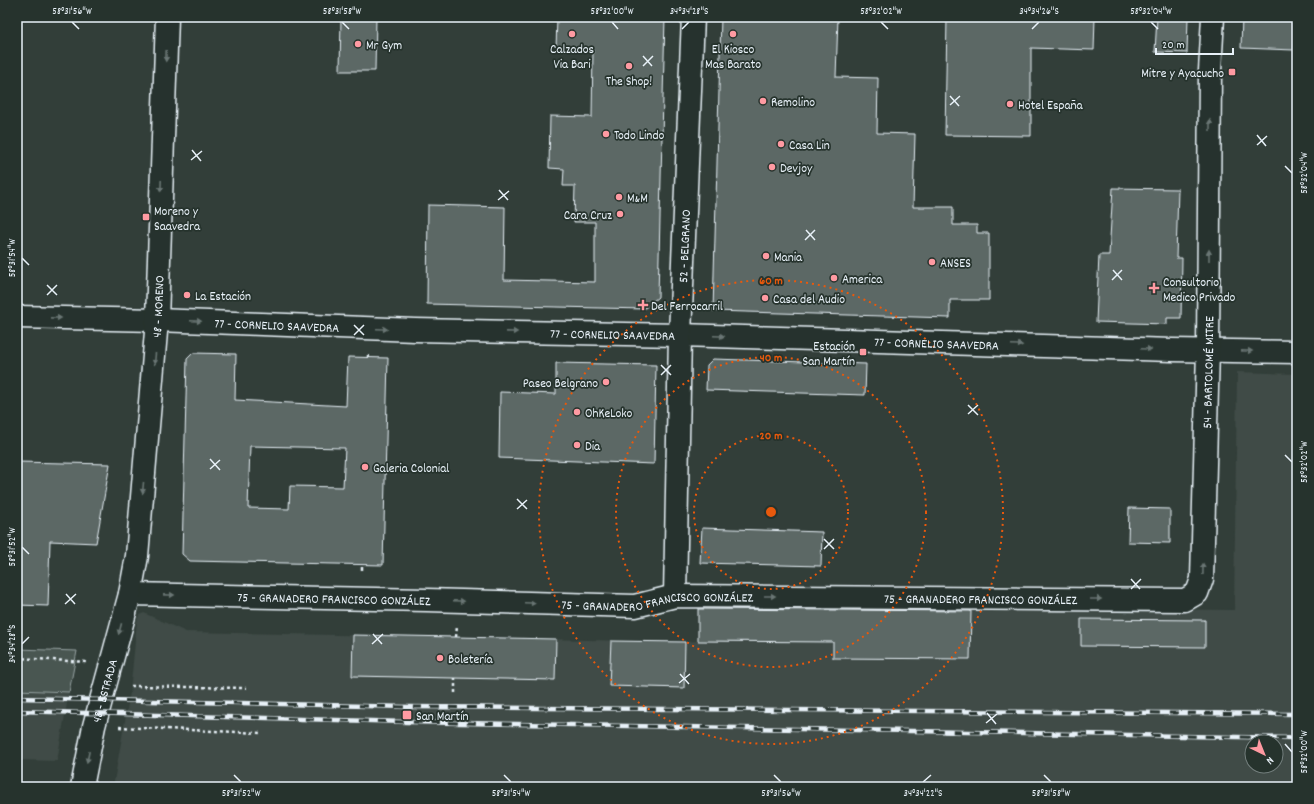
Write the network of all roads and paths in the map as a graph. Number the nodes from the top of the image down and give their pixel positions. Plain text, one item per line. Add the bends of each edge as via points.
1 (167, 17) edge
2 (694, 17) edge
3 (1213, 17) edge
4 (17, 317) edge
5 (157, 320) junction
6 (680, 335) junction
7 (1208, 350) junction
8 (368, 352) dead end
9 (1297, 352) edge
10 (368, 358) dead end
11 (362, 565) dead end
12 (362, 570) dead end
13 (130, 594) junction
14 (675, 596) junction
15 (1185, 600) joint
16 (17, 658) edge
17 (111, 664) junction
18 (455, 678) dead end
19 (105, 686) junction
20 (246, 688) dead end
21 (455, 693) dead end
22 (94, 726) junction
23 (261, 733) dead end
24 (82, 787) edge

1 -> 5 street, 48 - MORENO
2 - 6 street, 52 - BELGRANO
7 -> 3 street, 54 - BARTOLOMÉ MITRE via 1210,71
4 -> 5 street, 77 - CORNELIO SAAVEDRA
5 -> 6 street, 77 - CORNELIO SAAVEDRA via 415,330
5 -> 13 street, 48 - MORENO via 137,556
6 -> 7 street, 77 - CORNELIO SAAVEDRA
6 - 14 street, 52 - BELGRANO
7 -> 9 street, 77 - CORNELIO SAAVEDRA
15 -> 7 street, 54 - BARTOLOMÉ MITRE via 1197,593 1202,579
8 - 10 path
11 - 12 path
13 -> 14 street, 75 - GRANADERO FRANCISCO GONZÁLEZ via 635,606
13 -> 17 street, 48 - ESTRADA
14 -> 15 street, 75 - GRANADERO FRANCISCO GONZÁLEZ
16 - 17 path
17 - 19 street, 48 - ESTRADA
18 - 21 path
19 - 20 path
19 - 22 street, 48 - ESTRADA
22 - 23 path
22 -> 24 street, 48 - ESTRADA

